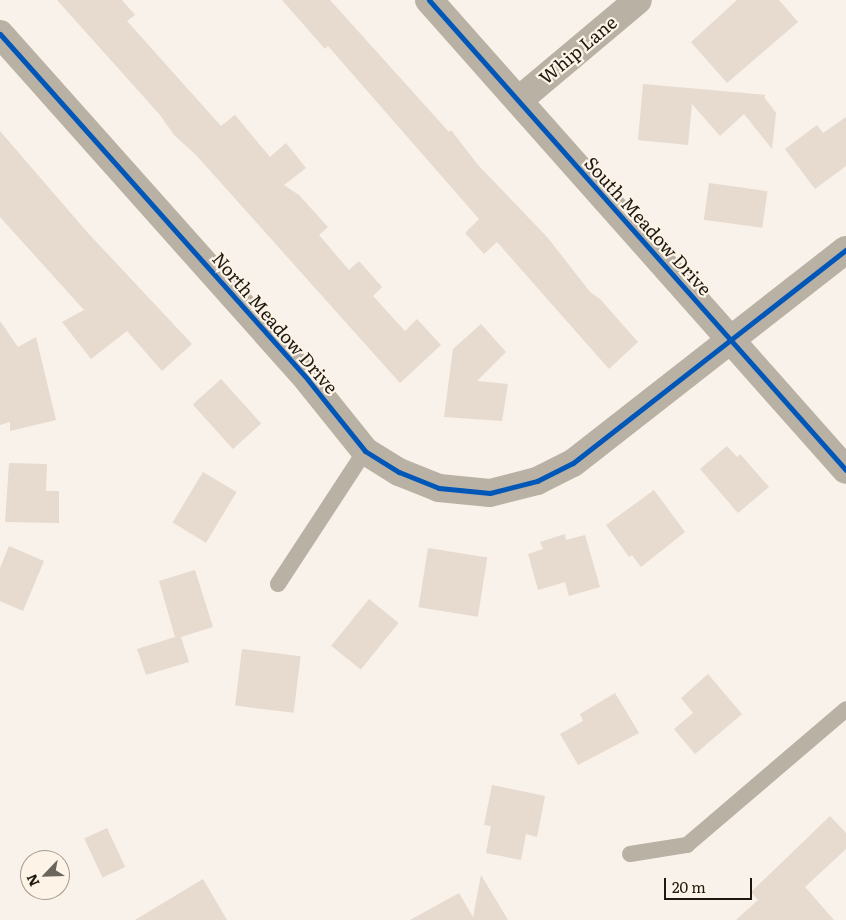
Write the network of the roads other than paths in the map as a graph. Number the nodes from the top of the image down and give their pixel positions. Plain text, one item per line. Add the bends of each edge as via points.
1 (429, 0) edge
2 (638, 0) edge
3 (0, 34) edge
4 (519, 100) junction
5 (846, 250) edge
6 (732, 342) junction
7 (365, 451) junction
8 (846, 470) edge
9 (278, 584) dead end
10 (846, 709) edge
11 (630, 854) dead end

1 - 4 street, South Meadow Drive
2 - 4 street, Whip Lane
3 - 7 street, North Meadow Drive via 308,380
4 - 6 street, South Meadow Drive
5 - 6 street, North Meadow Drive
6 - 7 street, North Meadow Drive via 573,463 537,481 490,493 440,488 399,472
6 - 8 street, South Meadow Drive
7 - 9 lane
10 - 11 lane via 687,845

